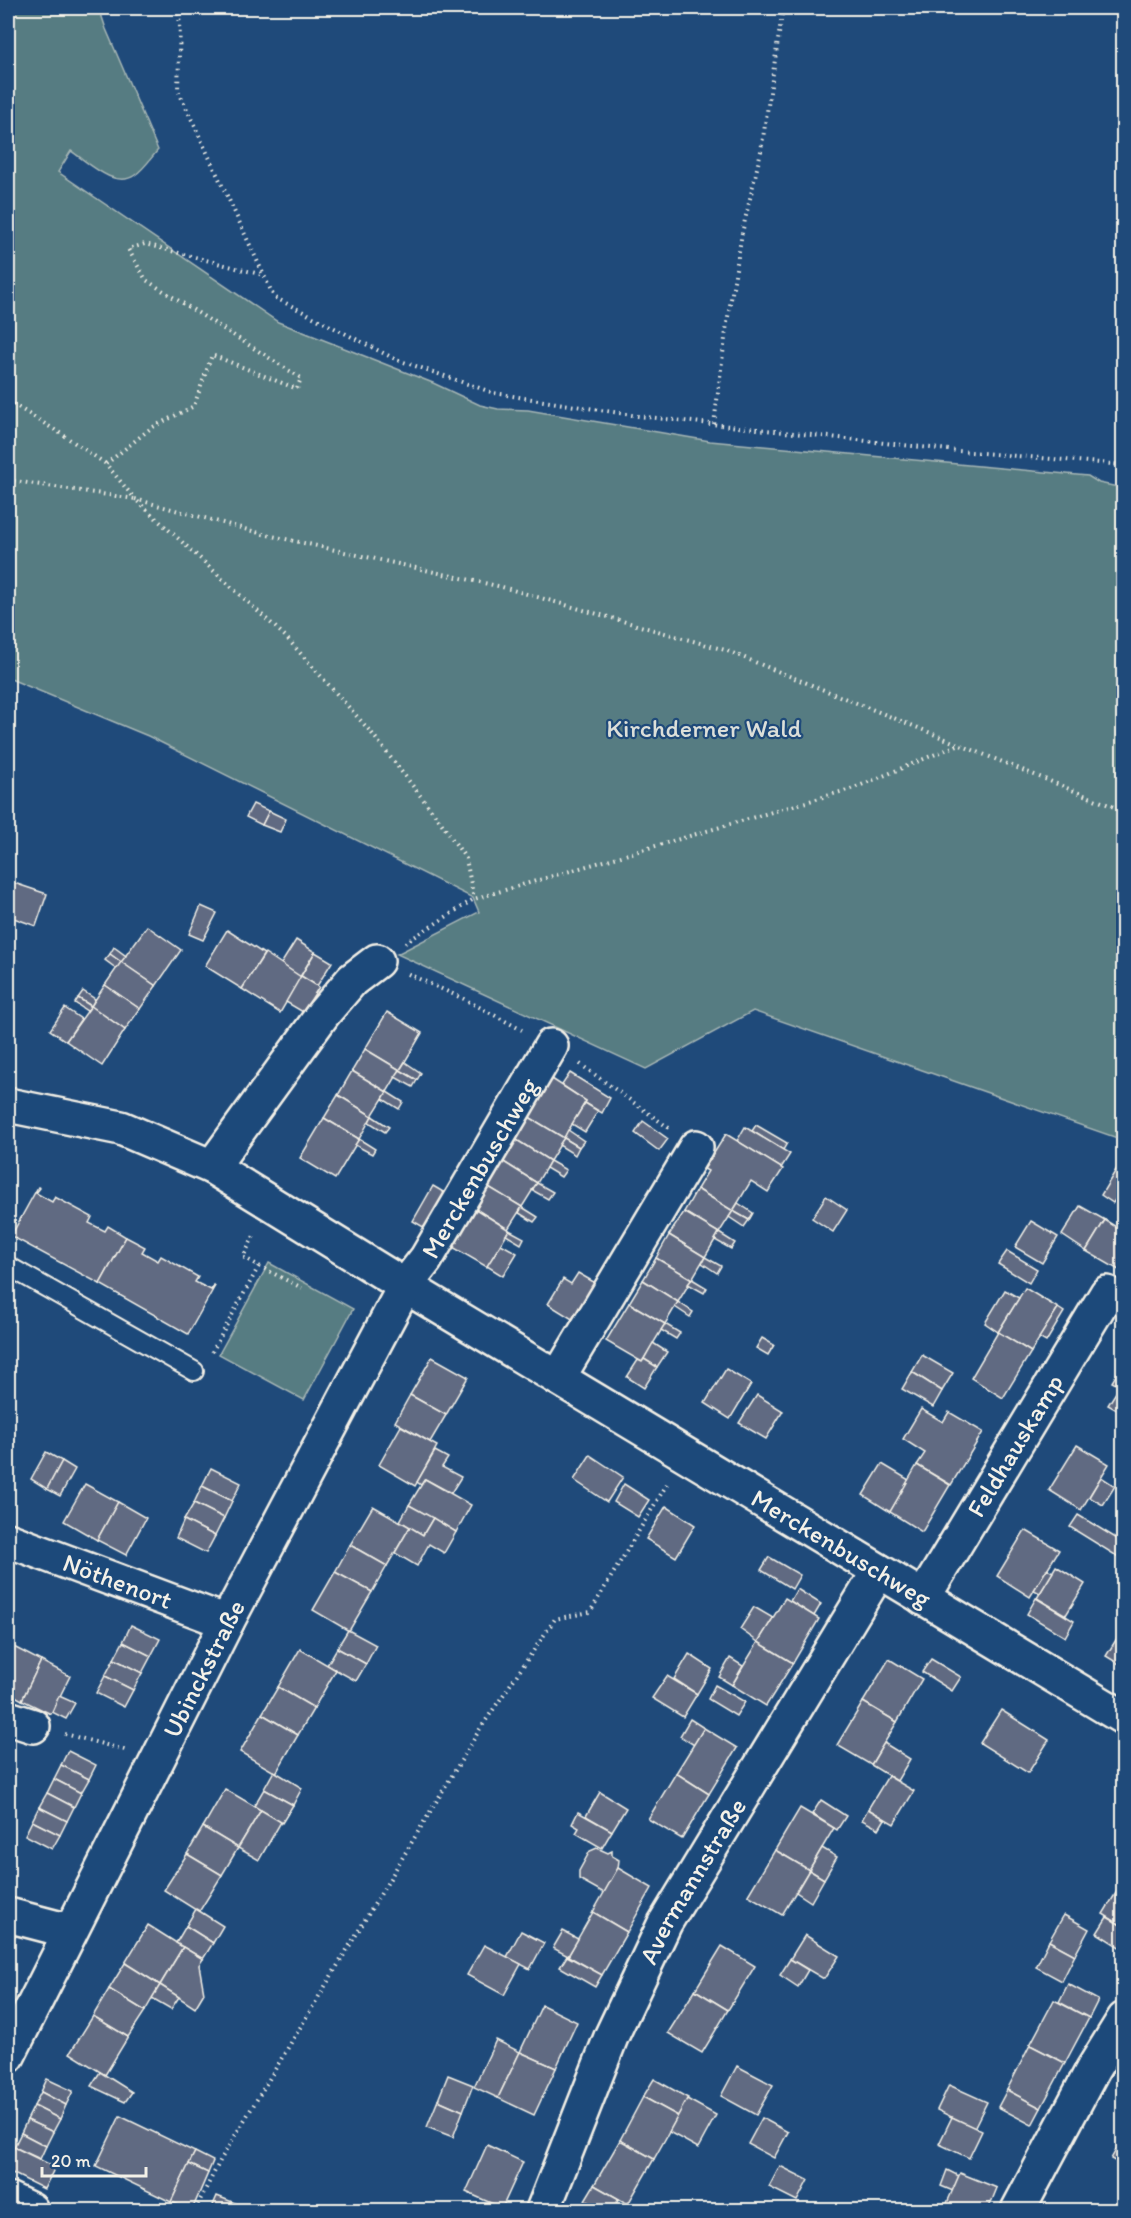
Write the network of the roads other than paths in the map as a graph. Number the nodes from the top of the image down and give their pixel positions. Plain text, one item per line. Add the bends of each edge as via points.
1 (377, 961) road end
2 (551, 1046) dead end
3 (8, 1105) edge
4 (696, 1147) dead end
5 (212, 1167) junction
6 (8, 1266) edge
7 (405, 1286) junction
8 (1107, 1293) dead end
9 (194, 1371) dead end
10 (558, 1378) junction
11 (8, 1540) edge
12 (879, 1571) junction
13 (922, 1598) junction
14 (227, 1622) junction
15 (1124, 1718) edge
16 (8, 1915) edge
17 (69, 1931) junction
18 (1124, 2019) edge
19 (8, 2056) edge
20 (8, 2199) edge
21 (32, 2211) edge
22 (543, 2211) edge
23 (1018, 2211) edge

1 - 5 street via 352,980 323,1014
2 - 7 street, Merckenbuschweg via 426,1259
3 - 5 street, Merckenbuschweg via 121,1128
4 - 10 street
5 - 7 street, Merckenbuschweg
6 - 9 lane
7 - 10 street, Merckenbuschweg
7 - 14 street, Ubinckstraße
8 - 13 street, Feldhauskamp
10 - 12 street, Merckenbuschweg
11 - 14 street, Nöthenort
12 - 13 street, Merckenbuschweg
12 - 22 street, Avermannstraße via 665,1923 611,2037
13 - 15 street, Merckenbuschweg
14 - 17 street, Ubinckstraße
16 - 17 street
17 - 19 street, Ubinckstraße
18 - 23 street
20 - 21 street

